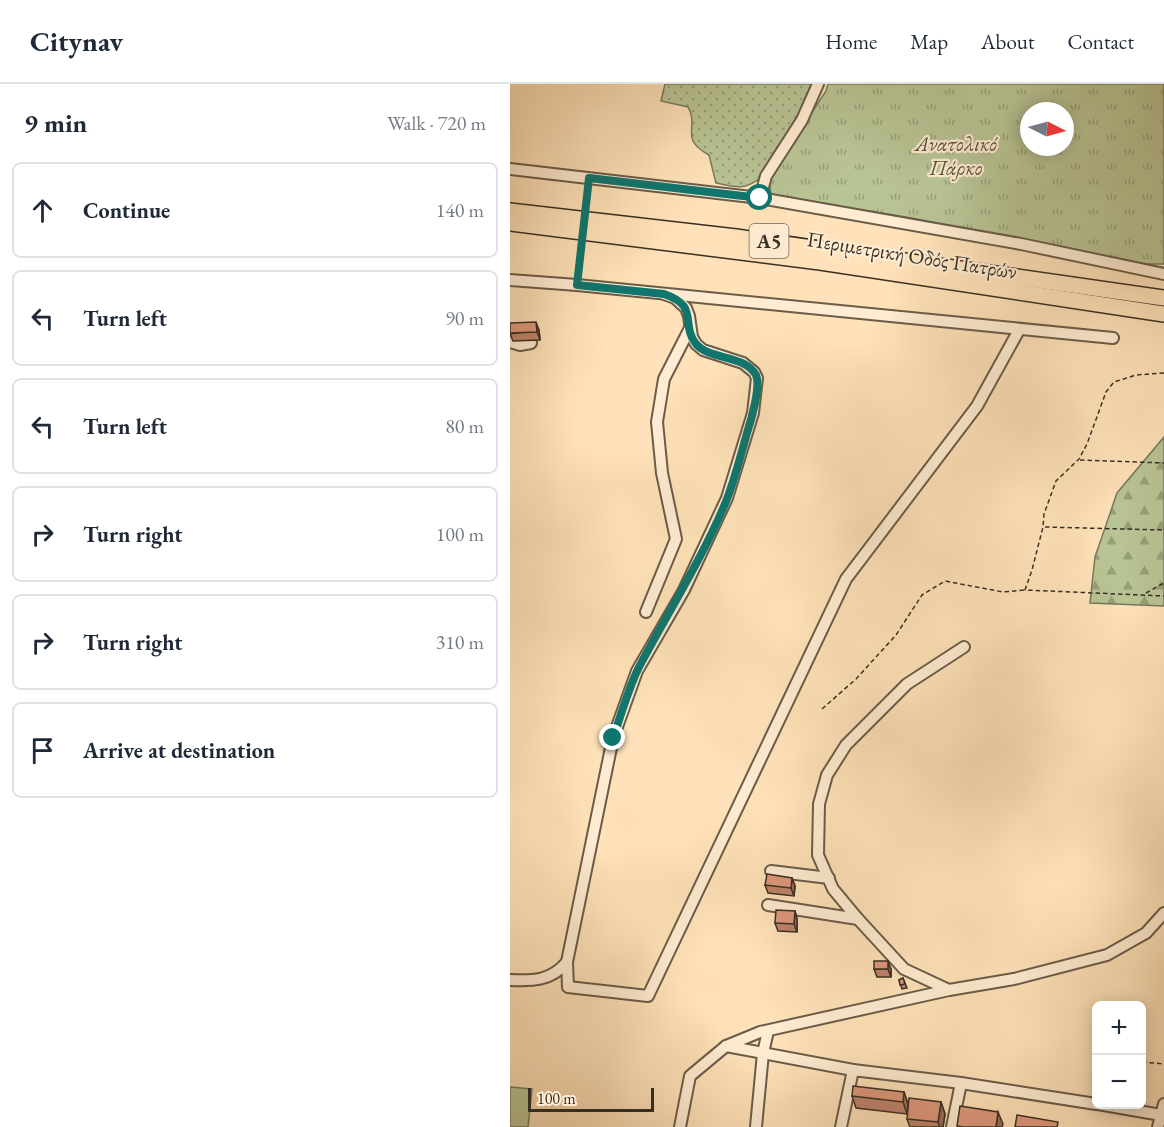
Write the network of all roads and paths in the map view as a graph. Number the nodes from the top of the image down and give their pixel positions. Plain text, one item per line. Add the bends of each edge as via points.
1 (818, 84) edge
2 (510, 169) edge
3 (589, 178) junction
4 (760, 198) junction
5 (510, 211) edge
6 (510, 223) edge
7 (1164, 274) edge
8 (510, 280) edge
9 (577, 285) junction
10 (664, 294) junction
11 (1164, 298) edge
12 (1164, 314) edge
13 (690, 328) junction
14 (1019, 330) junction
15 (1113, 338) dead end
16 (510, 342) edge
17 (531, 343) dead end
18 (1164, 373) edge
19 (1080, 459) junction
20 (1164, 463) edge
21 (1043, 527) junction
22 (1164, 530) edge
23 (1164, 583) edge
24 (1025, 590) junction
25 (1145, 594) junction
26 (1164, 596) edge
27 (646, 612) dead end
28 (963, 647) dead end
29 (822, 710) dead end
30 (771, 871) dead end
31 (829, 878) junction
32 (768, 905) dead end
33 (1164, 913) edge
34 (858, 919) junction
35 (567, 962) junction
36 (510, 980) edge
37 (949, 990) junction
38 (768, 1030) junction
39 (726, 1046) junction
40 (763, 1053) junction
41 (1146, 1062) edge
42 (1164, 1064) edge
43 (853, 1070) junction
44 (961, 1083) junction
45 (1092, 1103) edge
46 (1146, 1108) edge
47 (1163, 1109) edge
48 (680, 1127) edge
49 (756, 1127) edge
50 (841, 1127) edge
51 (952, 1127) edge
52 (1158, 1127) edge

1 - 4 street via 802,120 766,176
2 - 3 street
3 - 4 street
3 - 9 path, bridge
4 - 7 street via 1021,244
5 - 11 highway, Περιμετρική Οδός Πατρών / Α5 via 736,237
6 - 12 highway, Περιμετρική Οδός Πατρών / Α5 via 820,262
8 - 9 street
9 - 10 street
10 - 13 street via 682,303
10 - 14 street
13 - 27 street via 664,379 657,422 662,473 676,539
13 - 35 street via 703,350 743,363 754,372 757,378 753,413 727,498 684,590 637,671 613,738
14 - 15 street
14 - 35 street via 977,406 846,579 648,996 568,987
16 - 17 street
18 - 19 path via 1114,382 1106,392
19 - 20 path
19 - 21 path via 1056,481
21 - 22 path
21 - 24 path
23 - 25 path
24 - 25 path
24 - 29 path via 1003,592 945,581 922,594 896,635
25 - 26 path
28 - 31 street via 907,684 846,745 827,776 819,804 818,855
30 - 31 street
31 - 34 street via 833,889
32 - 34 street
33 - 37 street via 1146,933 1107,955
34 - 37 street via 904,969
35 - 36 street via 545,979
37 - 38 street
38 - 39 street
38 - 40 street
39 - 40 street
39 - 48 street via 690,1076
40 - 43 street
40 - 49 street
41 - 42 path
43 - 44 street
43 - 50 street
44 - 45 street
44 - 51 street
46 - 47 street
47 - 52 street

